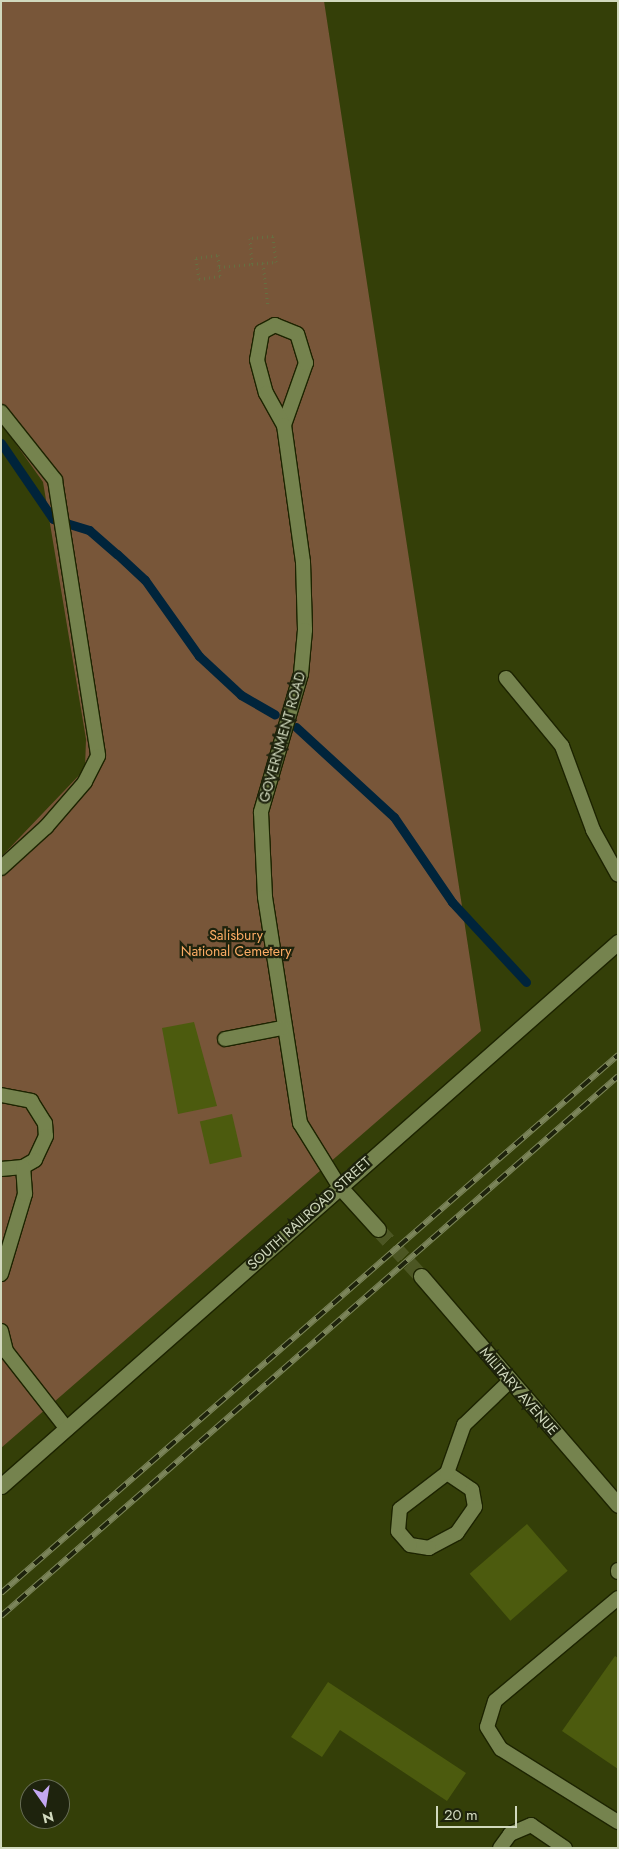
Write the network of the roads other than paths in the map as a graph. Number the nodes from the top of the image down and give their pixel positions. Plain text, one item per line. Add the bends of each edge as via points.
1 (1, 412) edge
2 (284, 425) junction
3 (506, 678) dead end
4 (1, 868) edge
5 (618, 875) edge
6 (618, 942) edge
7 (282, 1028) junction
8 (225, 1039) dead end
9 (1, 1095) edge
10 (23, 1167) junction
11 (1, 1169) edge
12 (339, 1186) junction
13 (378, 1229) tunnel mouth
14 (1, 1274) edge
15 (421, 1276) tunnel mouth
16 (1, 1331) edge
17 (3, 1351) edge
18 (511, 1380) junction
19 (67, 1429) junction
20 (447, 1472) junction
21 (1, 1486) edge
22 (618, 1505) edge
23 (618, 1598) edge
24 (618, 1822) edge
25 (500, 1848) edge
26 (565, 1848) edge

1 - 4 lane via 55,480 66,532 98,756 85,782
2 - 2 lane, GOVERNMENT ROAD via 304,377 305,356 297,334 289,328 271,328 262,332 257,344 257,360 266,393
2 - 7 lane, GOVERNMENT ROAD via 303,562 306,630 295,693 260,812 265,898
3 - 5 lane via 562,746 593,830
6 - 12 street, SOUTH RAILROAD STREET
7 - 8 lane
7 - 12 lane, GOVERNMENT ROAD via 300,1123
9 - 10 lane via 31,1101 45,1123 42,1149
10 - 11 lane
10 - 14 lane via 26,1194
12 - 13 street
12 - 19 street, SOUTH RAILROAD STREET
15 - 18 street, MILITARY AVENUE
16 - 17 lane
17 - 19 lane
18 - 20 lane via 464,1424
18 - 22 street, MILITARY AVENUE
19 - 21 street, SOUTH RAILROAD STREET
20 - 20 lane via 400,1509 398,1532 410,1545 429,1548 458,1533 475,1507 472,1490
23 - 24 lane via 495,1701 487,1727 501,1749
25 - 26 lane via 510,1834 531,1825

